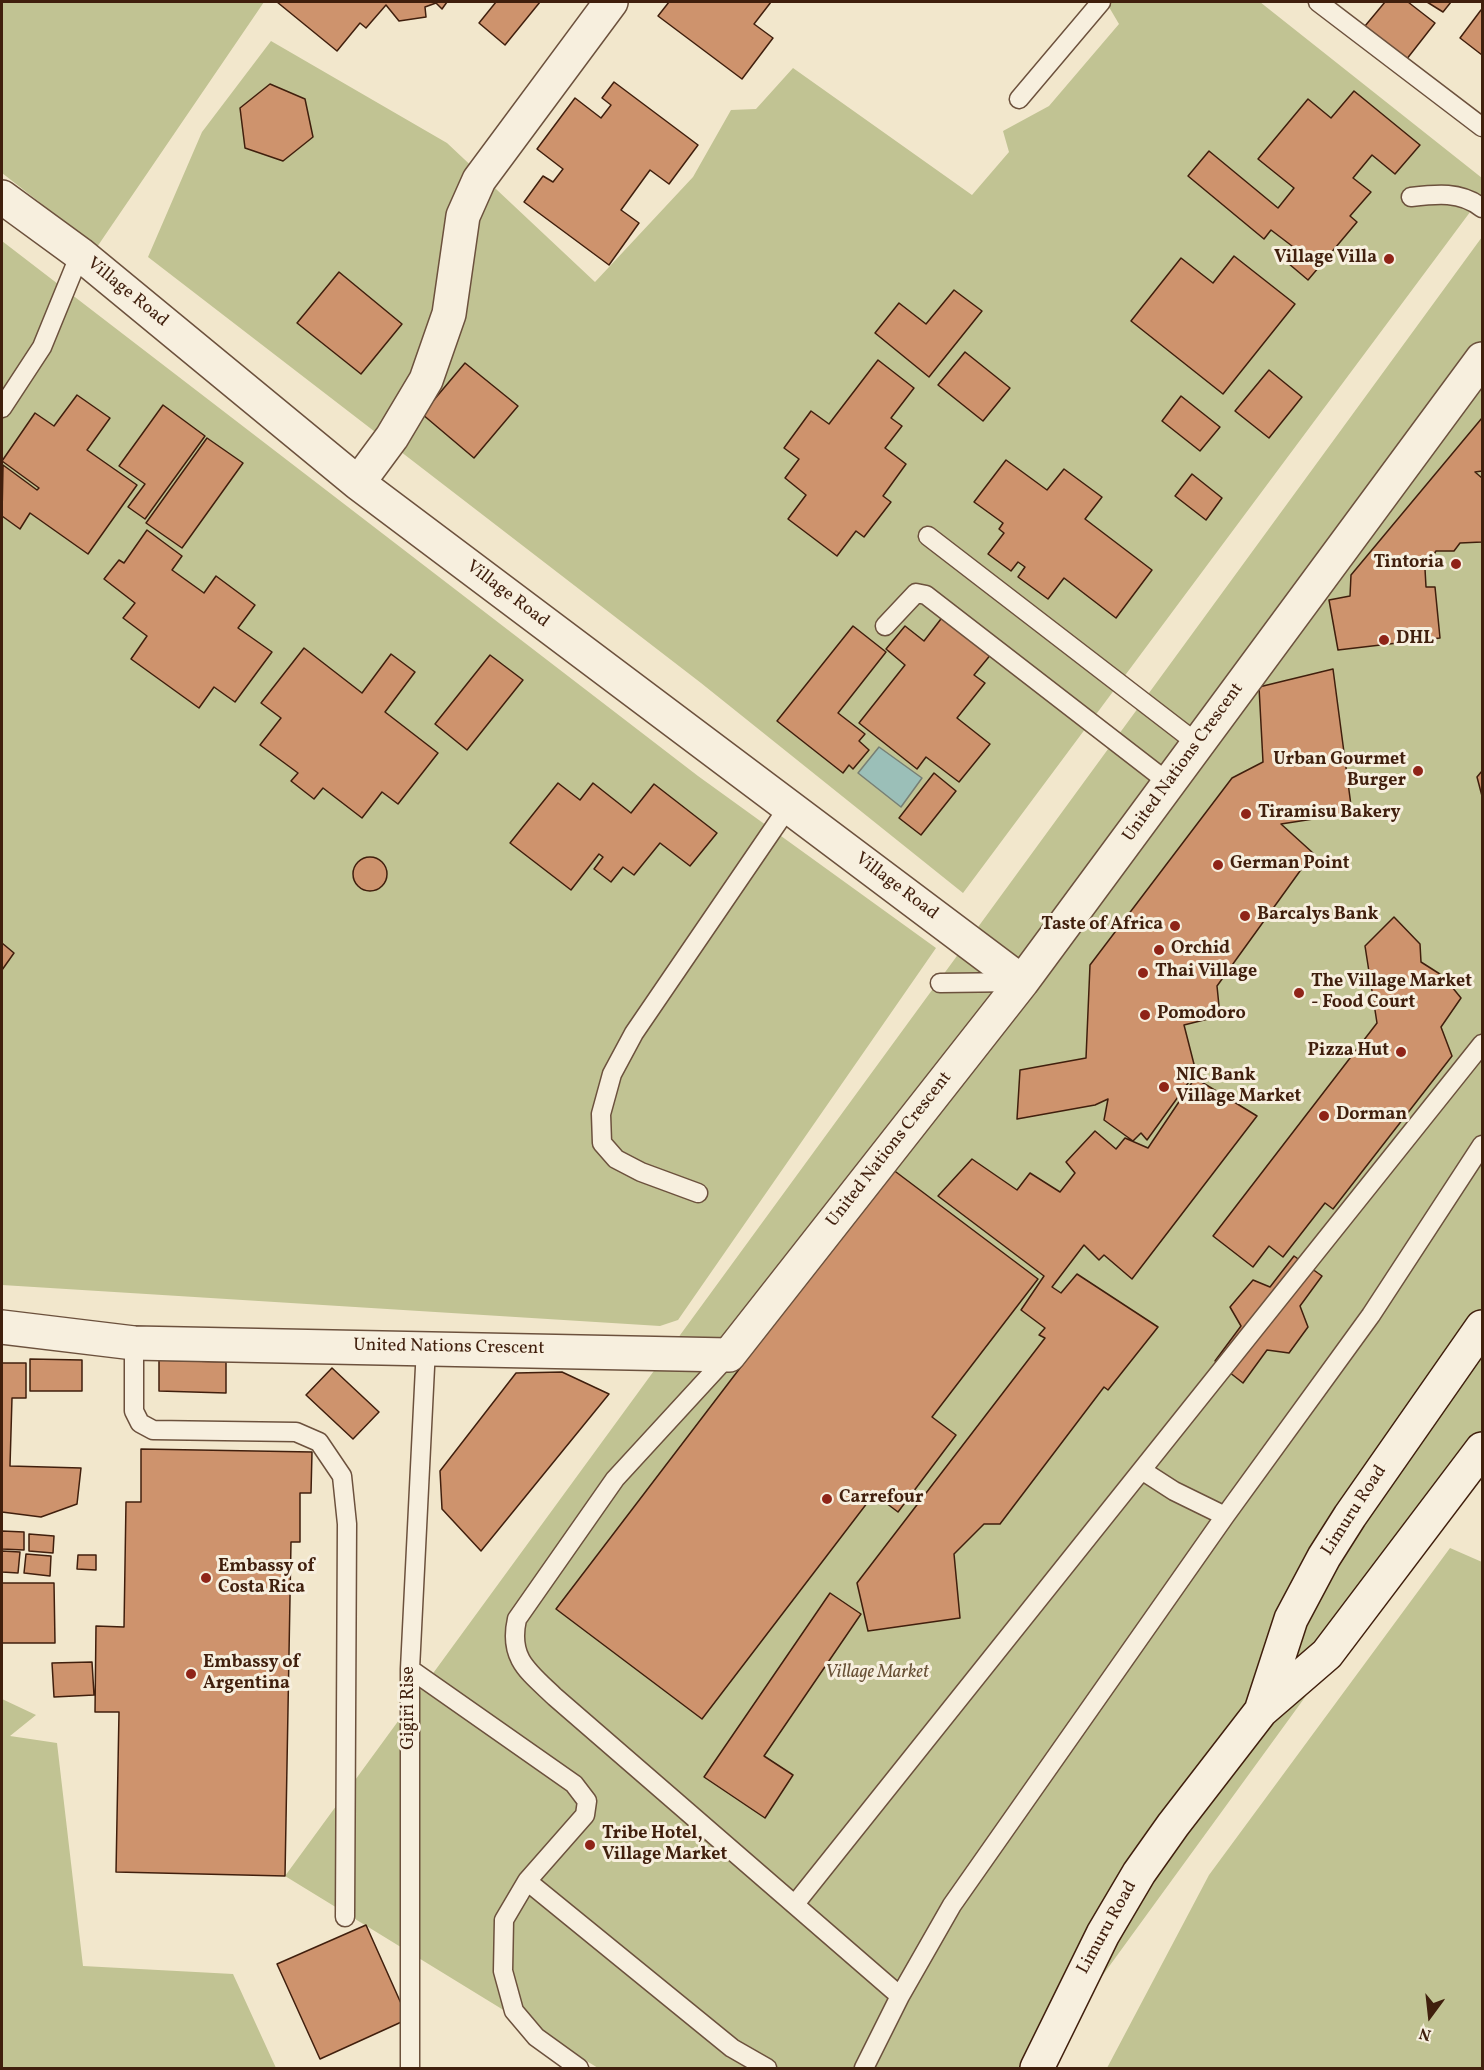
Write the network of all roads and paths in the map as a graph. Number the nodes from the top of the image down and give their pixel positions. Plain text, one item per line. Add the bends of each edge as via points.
1 (611, 2) edge
2 (1101, 2) edge
3 (1318, 2) edge
4 (1019, 99) dead end
5 (1482, 127) edge
6 (2, 197) edge
7 (1411, 197) dead end
8 (1482, 208) edge
9 (80, 254) junction
10 (1482, 359) edge
11 (2, 408) edge
12 (358, 483) junction
13 (928, 536) dead end
14 (885, 626) dead end
15 (1198, 744) junction
16 (1169, 783) junction
17 (789, 806) junction
18 (1022, 982) junction
19 (940, 983) dead end
20 (1482, 1044) edge
21 (1482, 1145) edge
22 (698, 1193) dead end
23 (2, 1327) edge
24 (1482, 1328) edge
25 (134, 1343) junction
26 (426, 1347) junction
27 (729, 1355) junction
28 (1482, 1449) edge
29 (1143, 1471) junction
30 (1225, 1515) junction
31 (410, 1669) junction
32 (1261, 1711) junction
33 (527, 1881) junction
34 (795, 1904) junction
35 (345, 1917) dead end
36 (900, 1996) junction
37 (410, 2068) edge
38 (579, 2068) edge
39 (767, 2068) edge
40 (864, 2068) edge
41 (1037, 2068) edge

1 - 12 street via 479,180 463,216 449,314 426,380 392,437
2 - 4 lane
3 - 5 lane
6 - 9 street, Village Road
7 - 8 lane via 1443,193
9 - 11 lane via 42,347
9 - 12 street, Village Road
10 - 15 street, United Nations Crescent
12 - 17 street, Village Road
13 - 15 lane
14 - 16 lane via 916,593 926,595
15 - 16 street, United Nations Crescent
16 - 18 street, United Nations Crescent
17 - 18 street, Village Road
17 - 22 lane via 634,1033 612,1074 601,1114 602,1143 615,1159
18 - 19 lane
18 - 27 street, United Nations Crescent
20 - 29 lane
21 - 30 lane via 1371,1315
23 - 25 street, United Nations Crescent
24 - 32 street, Limuru Road via 1324,1557 1291,1619
25 - 26 street, United Nations Crescent
25 - 35 lane via 135,1411 140,1423 153,1430 296,1432 319,1442 342,1476 347,1524
26 - 27 street, United Nations Crescent
26 - 31 lane, Gigiri Rise
27 - 34 lane via 615,1479 517,1619 513,1635 524,1668 547,1690
28 - 32 street, Limuru Road via 1327,1654
29 - 30 lane
29 - 34 lane
30 - 36 lane via 952,1905
31 - 33 lane via 574,1784 587,1801 585,1815
31 - 37 lane, Gigiri Rise
32 - 41 street, Limuru Road via 1139,1873 1103,1934
33 - 38 lane via 504,1920 503,1971 514,2011 536,2037
33 - 39 lane via 732,2048
34 - 36 lane
36 - 40 lane

